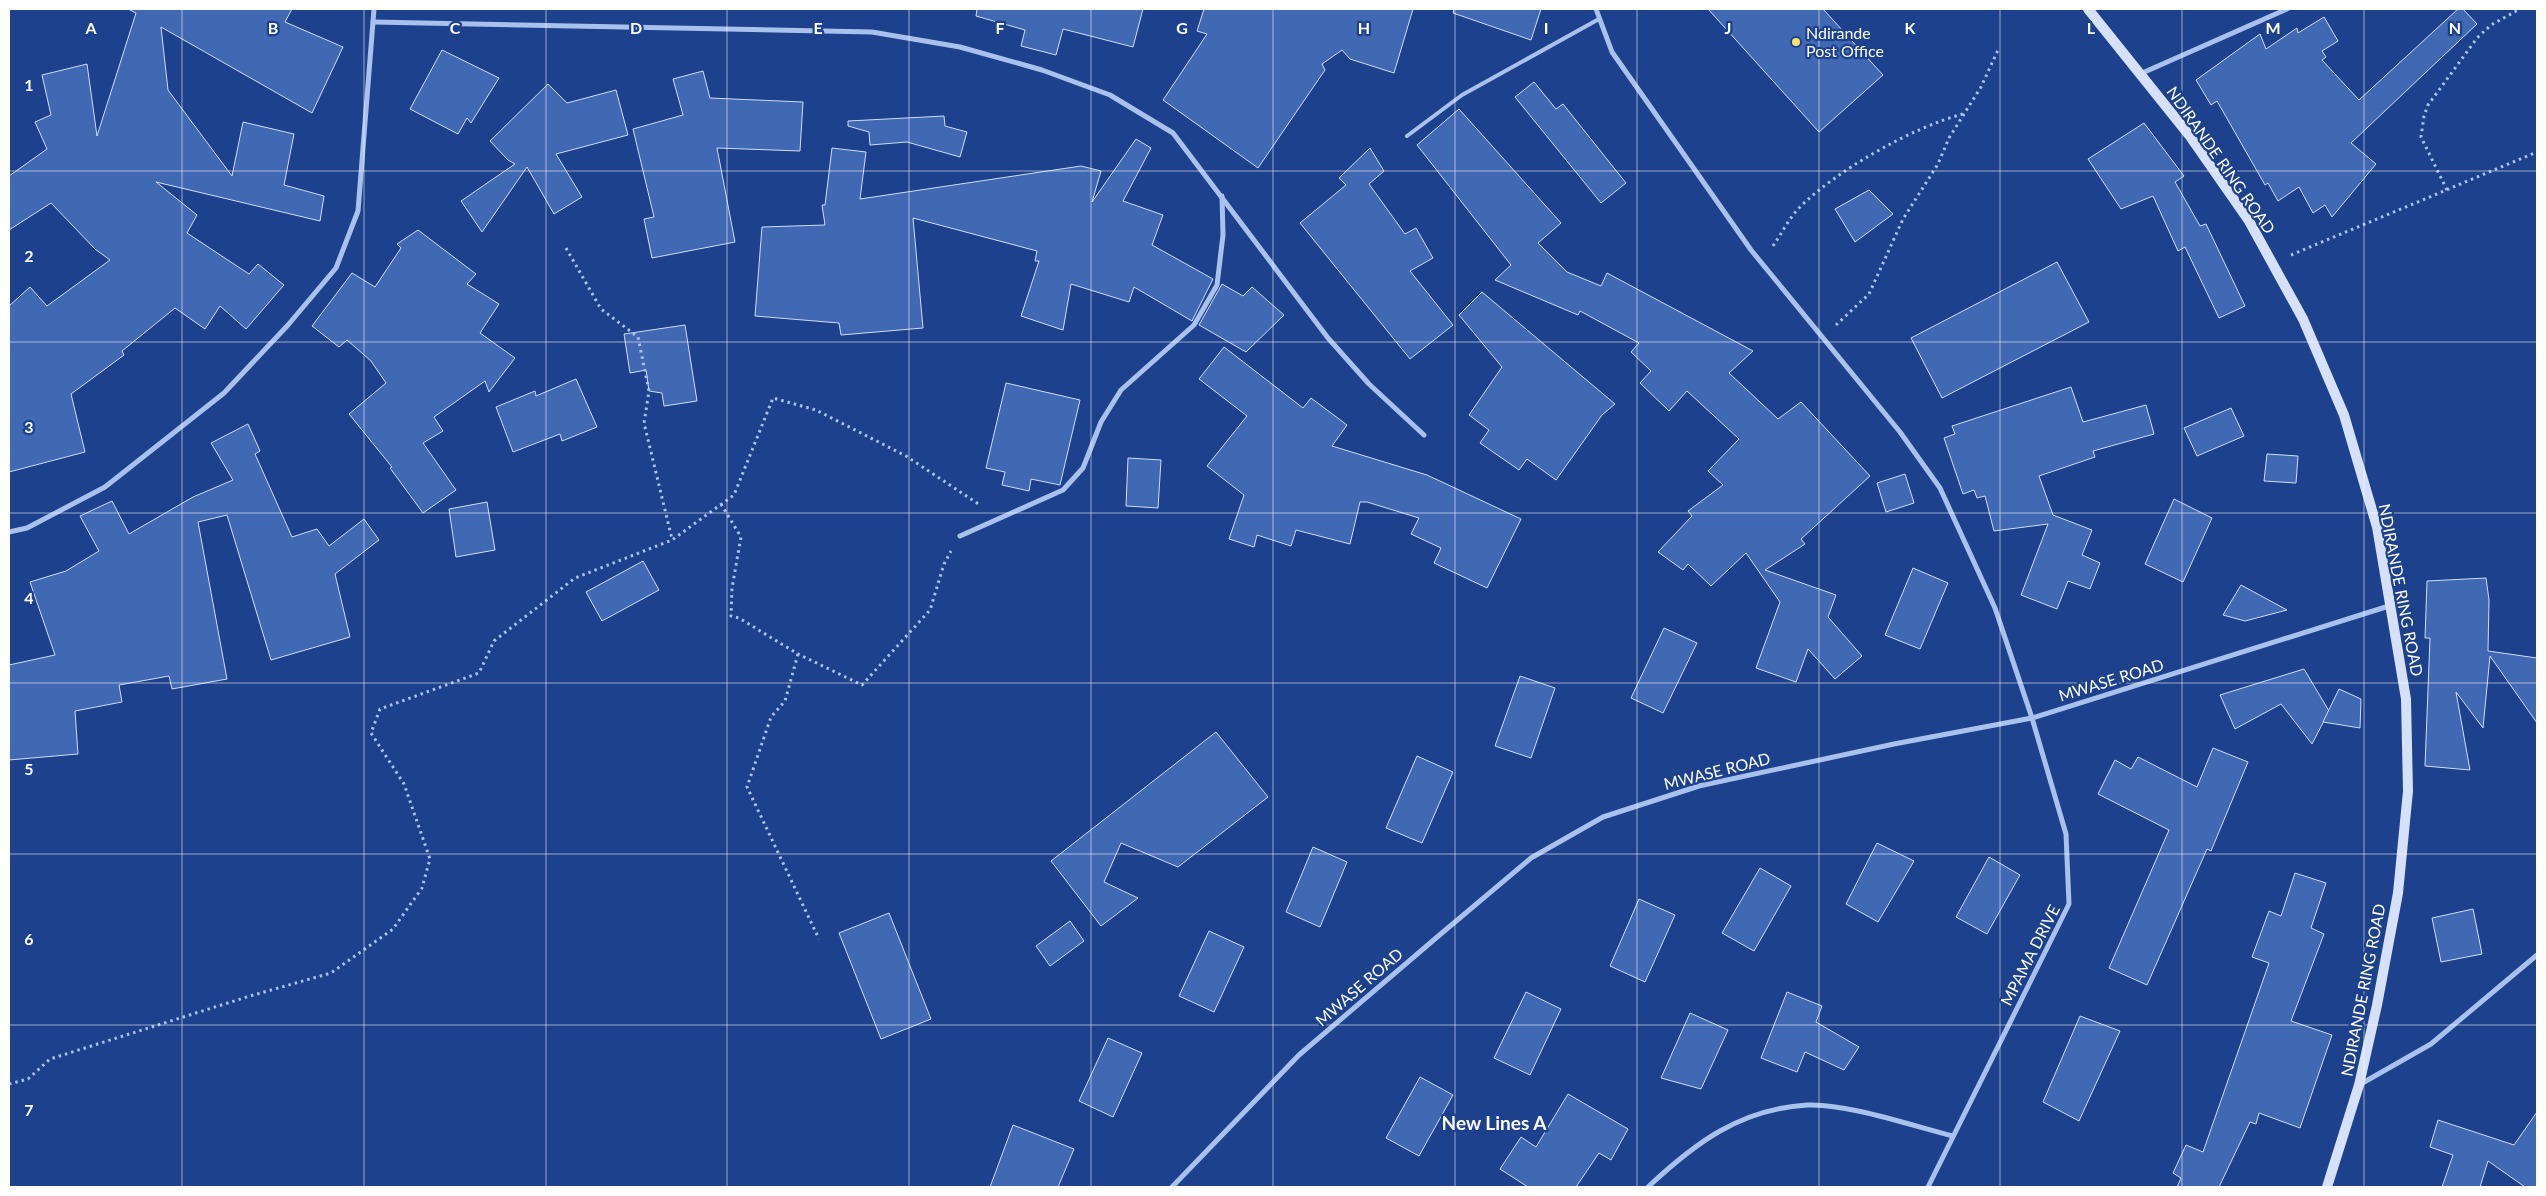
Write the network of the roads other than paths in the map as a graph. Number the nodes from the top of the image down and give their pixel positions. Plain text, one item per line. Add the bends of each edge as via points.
1 (374, 9) edge
2 (1596, 9) edge
3 (2088, 9) edge
4 (2287, 9) edge
5 (1599, 19) junction
6 (374, 22) junction
7 (2140, 74) junction
8 (1407, 136) dead end
9 (1222, 195) junction
10 (1424, 436) dead end
11 (9, 532) edge
12 (960, 536) road end
13 (2389, 606) junction
14 (2032, 718) junction
15 (2537, 955) edge
16 (2359, 1085) junction
17 (1953, 1136) junction
18 (1172, 1187) edge
19 (1648, 1187) edge
20 (1928, 1187) edge
21 (2327, 1187) edge

1 - 6 street
2 - 5 street, MPAMA DRIVE
3 - 7 street, NDIRANDE RING ROAD
4 - 7 street
5 - 8 lane via 1462,95
5 - 14 street, MPAMA DRIVE via 1612,52 1751,250 1900,432 1940,488 1995,608
6 - 9 street via 872,32 960,48 1042,70 1110,95 1173,133
6 - 11 street via 358,211 336,268 224,393 105,487 28,528
7 - 13 street, NDIRANDE RING ROAD via 2249,221 2303,319 2344,415 2377,527
9 - 10 street via 1328,338
9 - 12 street via 1223,235 1217,286 1194,325 1121,390 1101,422 1083,468 1063,490
13 - 14 street, MWASE ROAD
13 - 16 street, NDIRANDE RING ROAD via 2406,699 2408,791 2398,892
14 - 17 street, MPAMA DRIVE via 2066,834 2069,904
14 - 18 street, MWASE ROAD via 1699,786 1603,817 1531,858 1299,1055
15 - 16 street via 2431,1044
16 - 21 street, NDIRANDE RING ROAD
17 - 19 street via 1850,1110 1808,1105 1767,1110 1732,1123 1676,1161
17 - 20 street, MPAMA DRIVE

